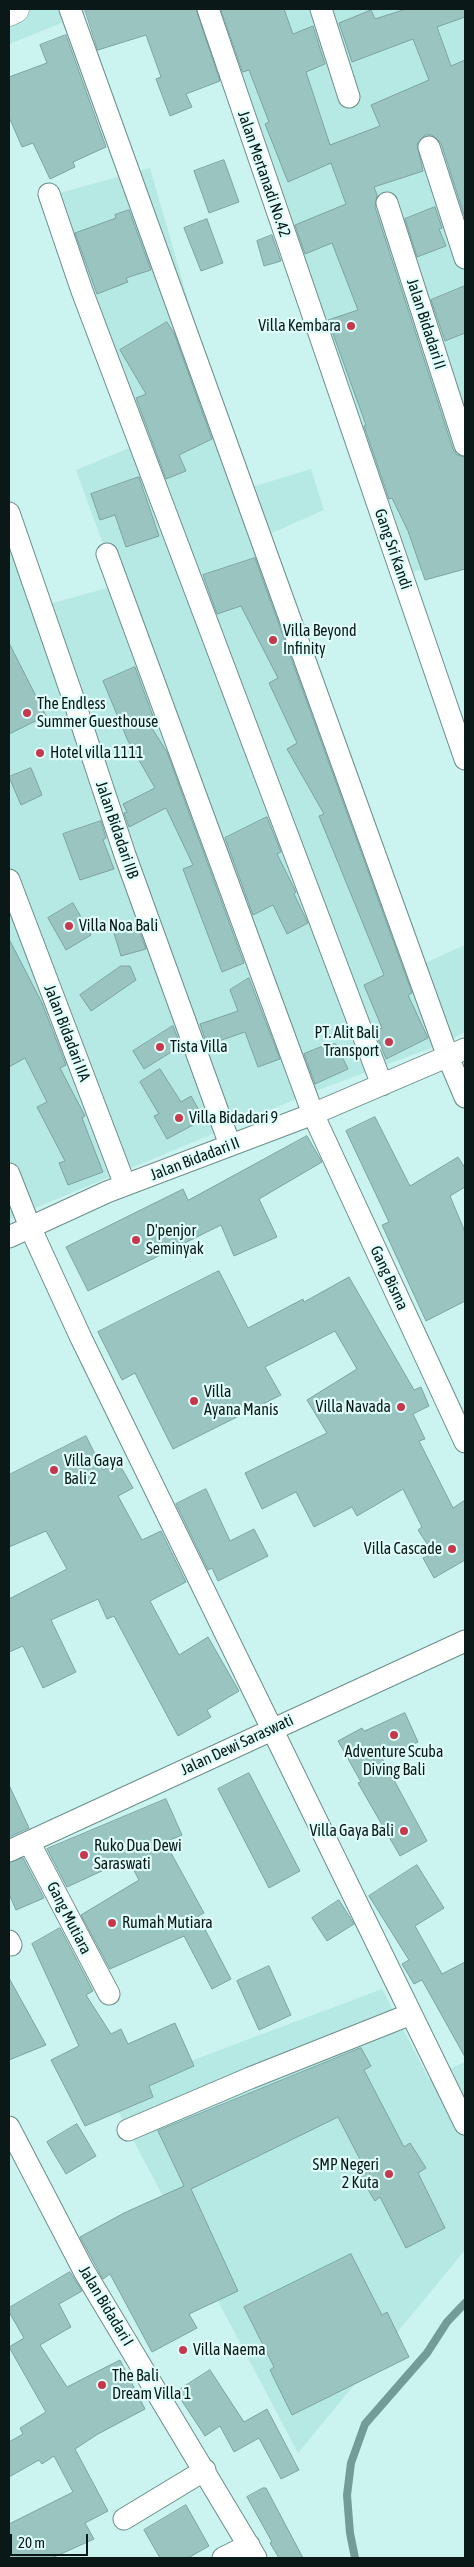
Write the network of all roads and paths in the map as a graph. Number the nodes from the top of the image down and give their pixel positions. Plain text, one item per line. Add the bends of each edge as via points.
1 (15, 9) edge
2 (70, 9) edge
3 (208, 9) edge
4 (321, 9) edge
5 (9, 12) edge
6 (348, 97) dead end
7 (429, 147) dead end
8 (49, 194) dead end
9 (387, 203) dead end
10 (465, 258) edge
11 (320, 338) joint
12 (465, 445) edge
13 (9, 514) edge
14 (107, 554) dead end
15 (465, 759) edge
16 (9, 880) edge
17 (457, 1053) edge
18 (382, 1085) junction
19 (465, 1097) edge
20 (313, 1114) junction
21 (230, 1146) junction
22 (9, 1174) edge
23 (125, 1185) junction
24 (30, 1227) junction
25 (9, 1237) edge
26 (465, 1442) edge
27 (465, 1641) edge
28 (274, 1728) junction
29 (30, 1842) junction
30 (9, 1851) edge
31 (109, 1994) dead end
32 (411, 2014) junction
33 (458, 2092) edge
34 (465, 2124) edge
35 (9, 2127) edge
36 (128, 2130) dead end
37 (205, 2470) junction
38 (124, 2519) dead end
39 (252, 2552) edge
40 (223, 2558) edge

1 - 5 street
2 - 17 street
3 - 11 street, Jalan Mertanadi No.42
4 - 6 street
7 - 10 street
8 - 18 street via 82,291
9 - 12 street, Jalan Bidadari II
11 - 15 street, Gang Sri Kandi
13 - 21 street, Jalan Bidadari IIB via 125,856
14 - 20 street, Gang Bisma
16 - 23 street, Jalan Bidadari IIA
17 - 18 street, Jalan Bidadari II
17 - 19 street
18 - 20 street, Jalan Bidadari II
20 - 21 street, Jalan Bidadari II
20 - 26 street, Gang Bisma
21 - 23 street, Jalan Bidadari II
22 - 24 street
23 - 24 street, Jalan Bidadari II
24 - 25 street, Jalan Bidadari II
24 - 28 street via 168,1518
27 - 28 street, Jalan Dewi Saraswati
28 - 29 street, Jalan Dewi Saraswati
28 - 32 street
29 - 30 street, Jalan Dewi Saraswati
29 - 31 street, Gang Mutiara
32 - 33 street
32 - 36 street
33 - 34 street
35 - 37 street, Jalan Bidadari I via 84,2271
37 - 38 street
37 - 39 street, Jalan Bidadari I
39 - 40 street

